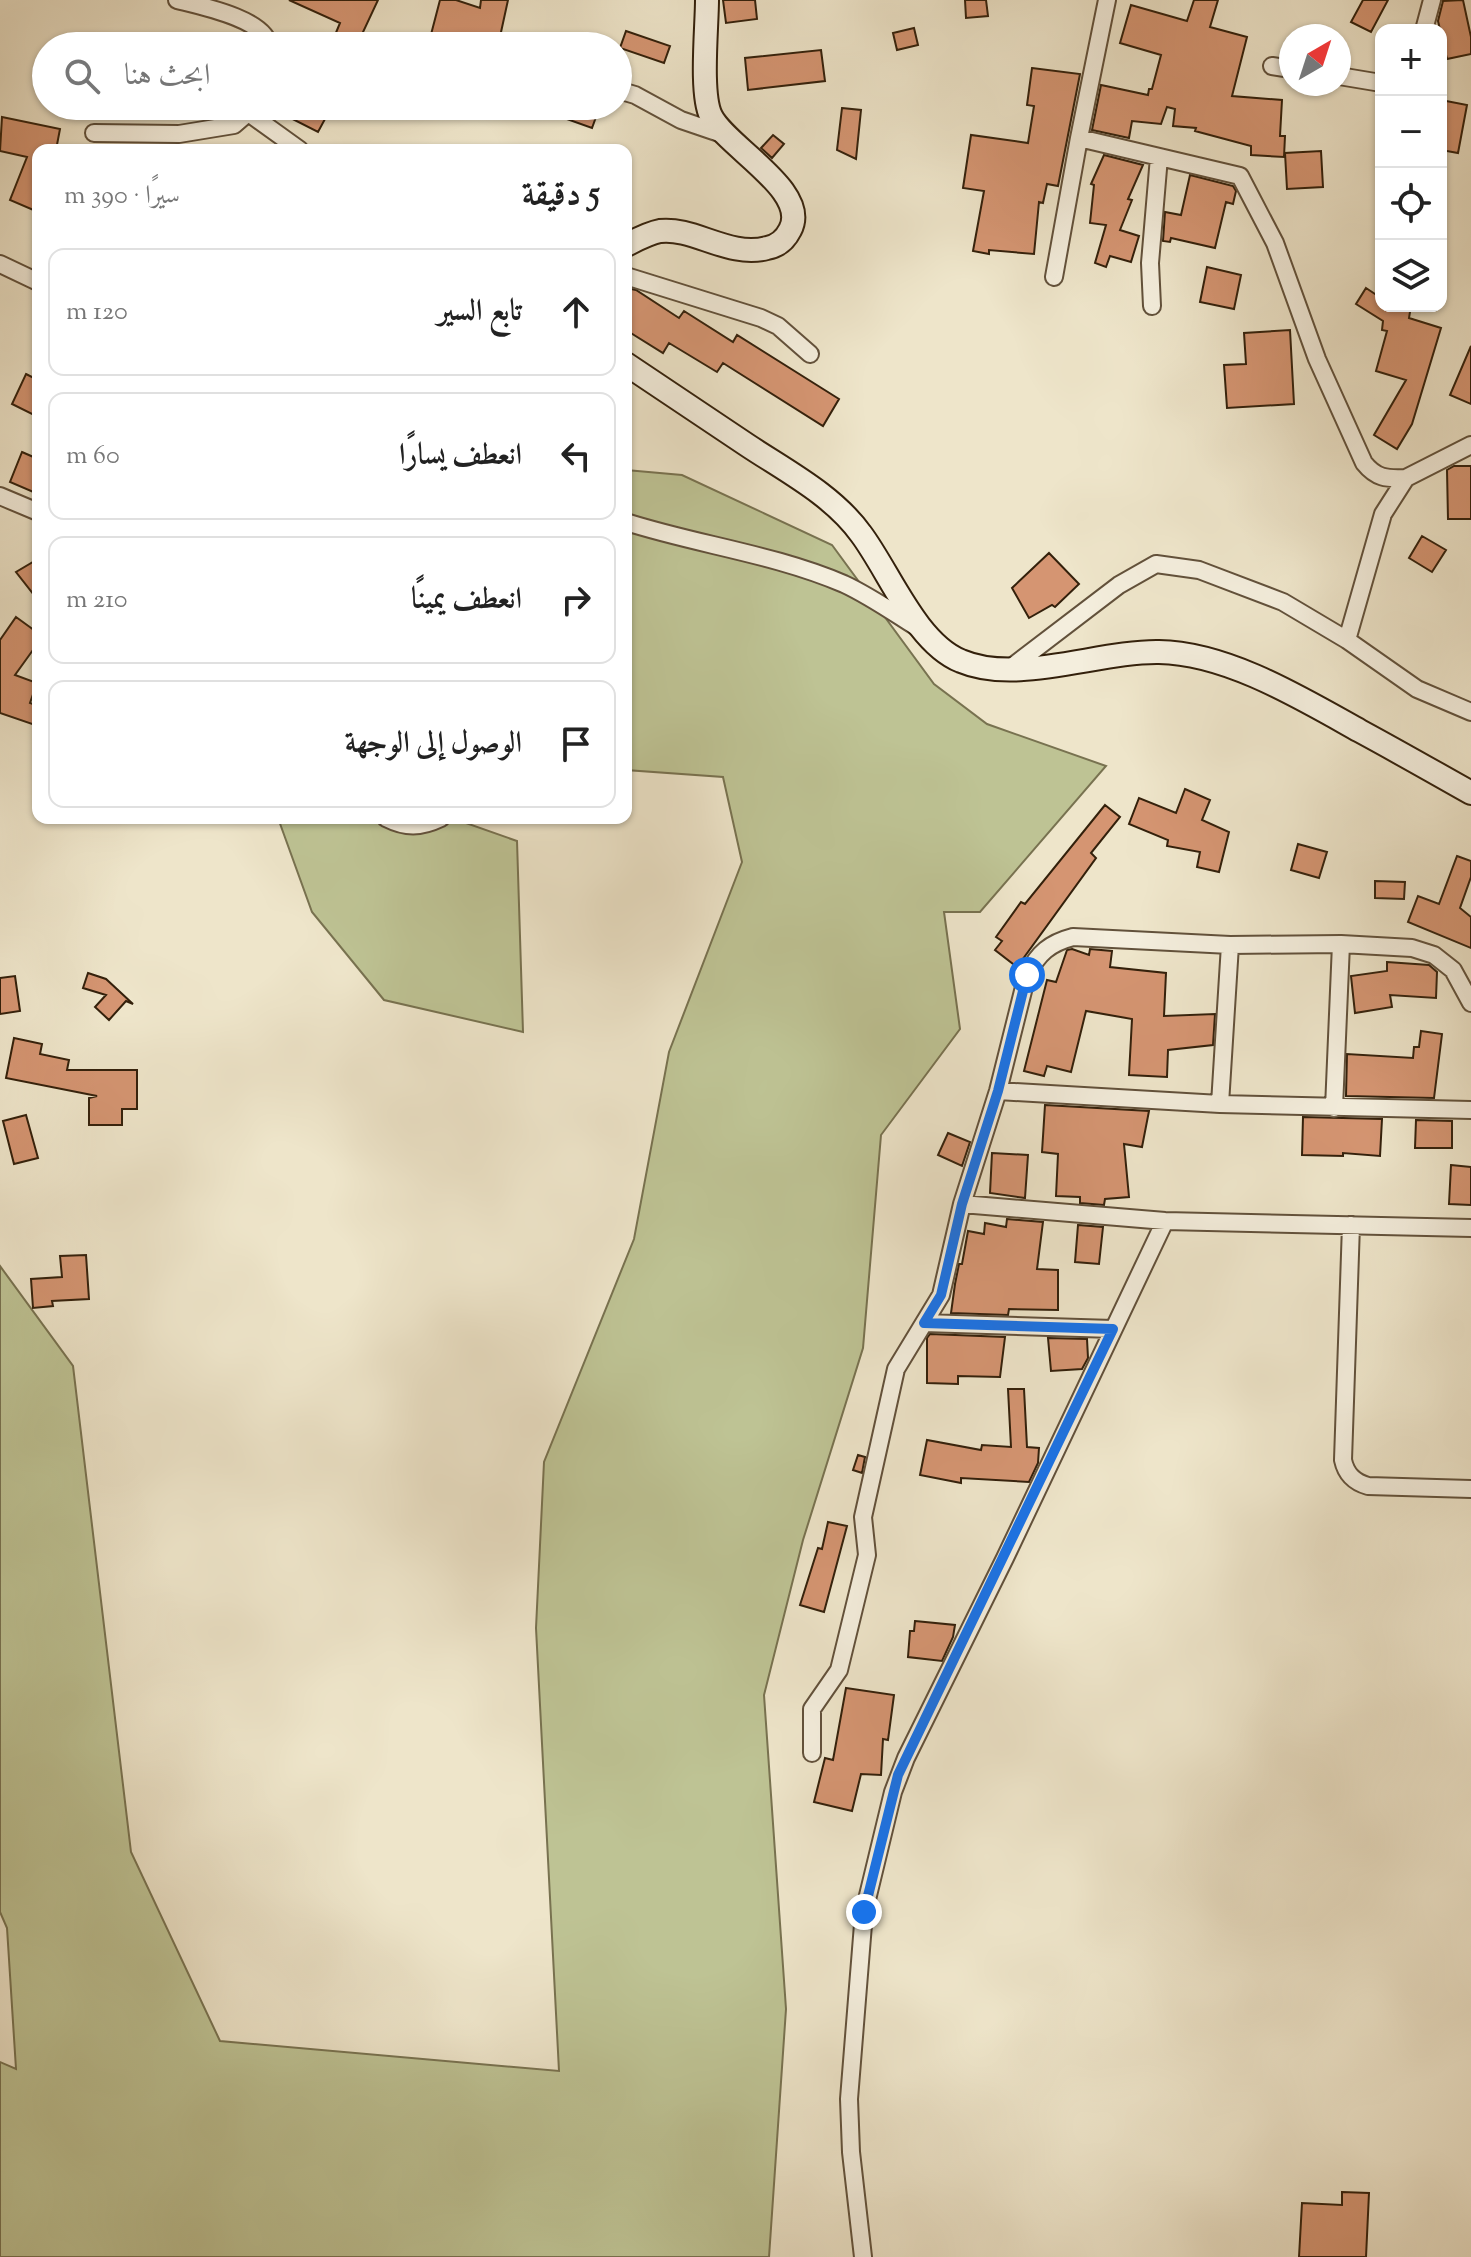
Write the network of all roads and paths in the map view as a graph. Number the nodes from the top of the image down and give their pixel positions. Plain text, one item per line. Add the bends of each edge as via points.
1 (177, 0) edge
2 (707, 0) edge
3 (1107, 0) edge
4 (1432, 0) edge
5 (1426, 24) edge
6 (263, 32) edge
7 (1272, 66) dead end
8 (1279, 67) edge
9 (1351, 78) edge
10 (1375, 82) edge
11 (632, 94) edge
12 (240, 120) edge
13 (265, 120) edge
14 (94, 133) dead end
15 (725, 135) junction
16 (1079, 138) junction
17 (293, 144) edge
18 (1159, 157) junction
19 (632, 243) edge
20 (0, 264) edge
21 (1054, 277) dead end
22 (632, 278) edge
23 (32, 279) edge
24 (1152, 306) dead end
25 (810, 354) dead end
26 (632, 368) edge
27 (1471, 445) edge
28 (1406, 478) junction
29 (0, 496) edge
30 (32, 509) edge
31 (632, 524) edge
32 (923, 630) junction
33 (1347, 640) junction
34 (1009, 669) junction
35 (1471, 712) edge
36 (1471, 793) edge
37 (398, 824) edge
38 (424, 824) edge
39 (1341, 944) junction
40 (1230, 945) junction
41 (1471, 1003) edge
42 (998, 1091) junction
43 (1220, 1104) junction
44 (1334, 1108) junction
45 (1471, 1110) edge
46 (962, 1204) junction
47 (1165, 1221) junction
48 (1351, 1225) junction
49 (1471, 1228) edge
50 (924, 1323) junction
51 (1113, 1329) junction
52 (1471, 1489) edge
53 (812, 1753) dead end
54 (863, 2257) edge

1 - 6 street via 219,11
2 - 15 main road via 707,104
3 - 16 street
4 - 5 street
7 - 8 street
9 - 10 street
11 - 15 street
12 - 14 street via 179,134
13 - 17 street
15 - 19 main road via 785,193 794,221 781,243 752,251 660,231
16 - 18 street
16 - 21 street
18 - 24 street via 1150,263
18 - 28 street via 1240,176 1275,243 1317,359 1364,463 1388,479
20 - 23 street
22 - 25 street via 761,318
26 - 32 main road via 844,513
27 - 28 street
28 - 33 street via 1383,514
29 - 30 street
31 - 32 street via 759,555 845,585
32 - 34 main road via 960,661
33 - 34 street via 1283,602 1199,570 1156,564 1119,585
33 - 35 street via 1417,689
34 - 36 main road via 1130,654 1191,655 1233,667 1309,702
37 - 38 street
39 - 40 street
39 - 41 street via 1412,948 1434,955 1453,970
39 - 44 street
40 - 42 street via 1073,937 1045,949 1027,975
40 - 43 street
42 - 43 street
42 - 46 street
43 - 44 street
44 - 45 street
46 - 47 street
46 - 50 street via 941,1295
47 - 48 street
47 - 51 street
48 - 49 street
48 - 52 street via 1345,1467 1354,1480 1368,1486
50 - 51 street
50 - 53 street via 896,1369 863,1517 867,1555 839,1670 812,1709
51 - 54 street via 893,1792 864,1912 849,2099

